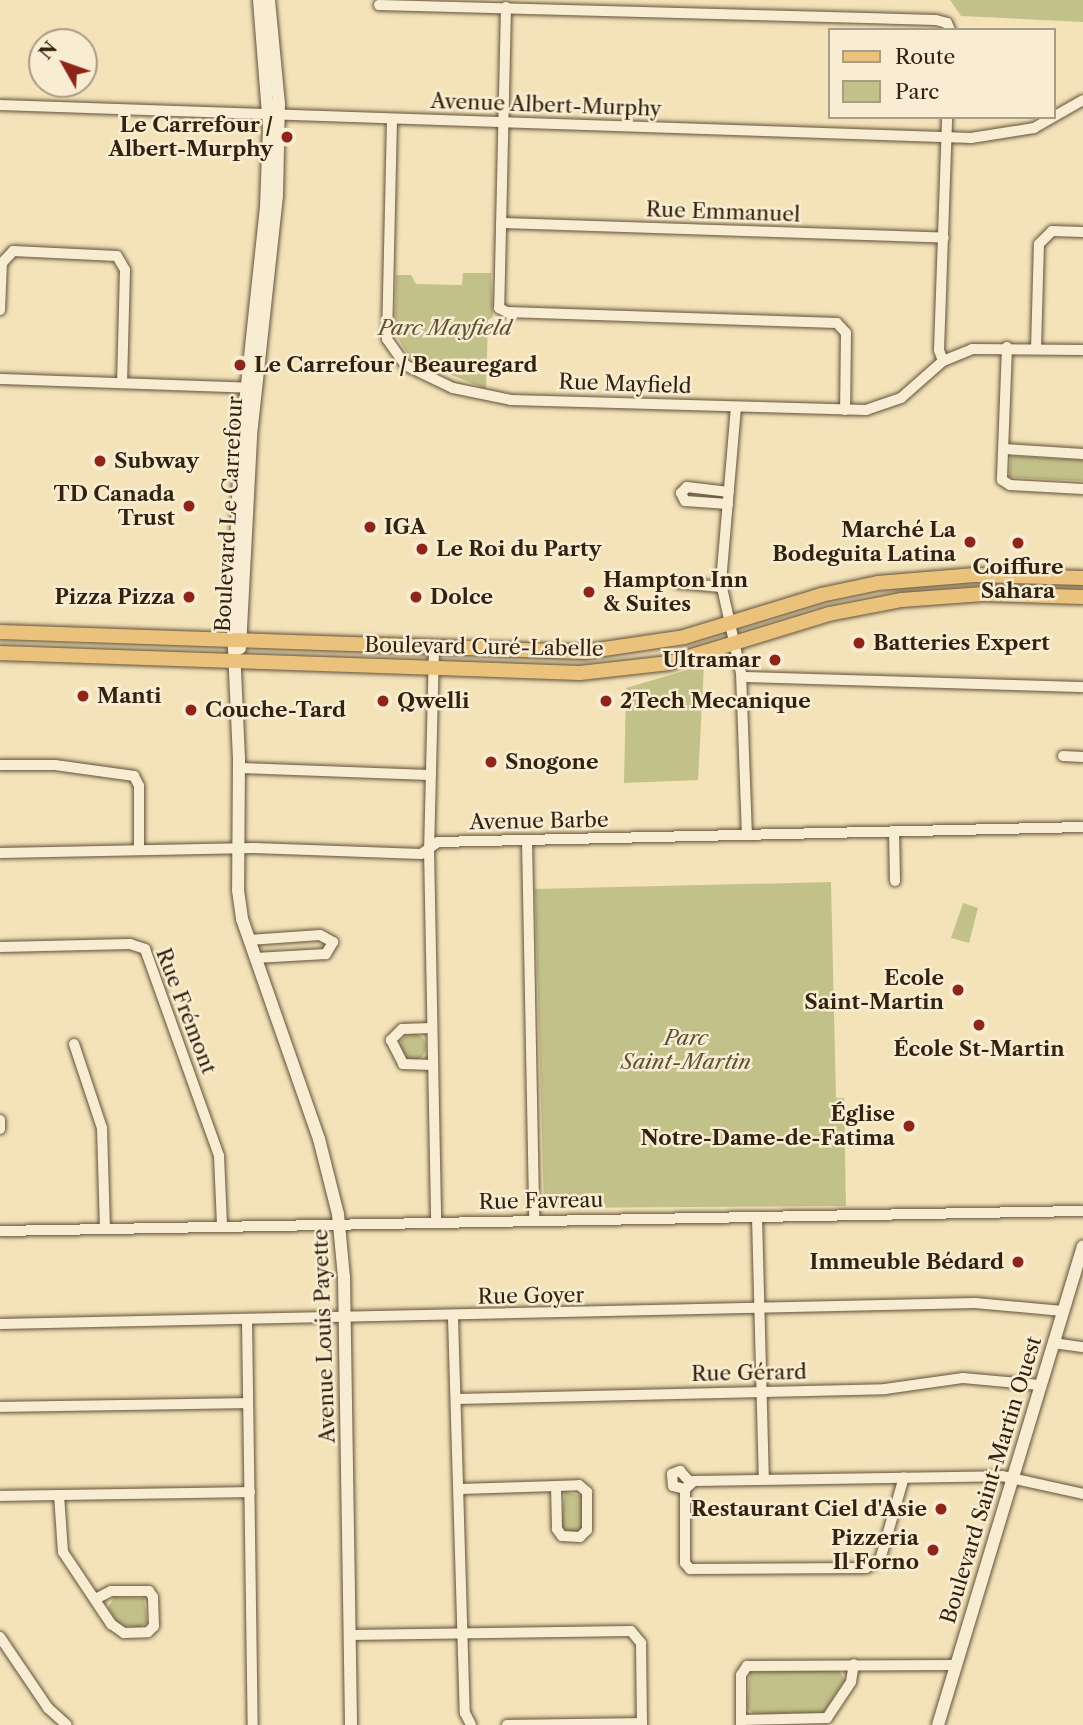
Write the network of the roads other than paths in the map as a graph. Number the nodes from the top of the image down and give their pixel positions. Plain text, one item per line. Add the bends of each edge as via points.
1 (259, 0) edge
2 (269, 0) edge
3 (379, 5) dead end
4 (506, 7) junction
5 (949, 26) edge
6 (1083, 100) edge
7 (0, 105) edge
8 (274, 115) junction
9 (1055, 117) edge
10 (392, 119) junction
11 (947, 119) edge
12 (1052, 119) edge
13 (503, 122) junction
14 (947, 137) junction
15 (500, 223) junction
16 (1083, 232) edge
17 (944, 239) junction
18 (0, 310) edge
19 (1007, 347) junction
20 (1035, 349) junction
21 (1083, 350) edge
22 (943, 360) junction
23 (0, 379) edge
24 (122, 383) junction
25 (251, 388) junction
26 (736, 407) junction
27 (845, 410) junction
28 (1004, 449) junction
29 (1083, 454) edge
30 (1083, 489) edge
31 (729, 492) junction
32 (728, 504) junction
33 (1083, 578) edge
34 (678, 583) dead end
35 (721, 587) junction
36 (1083, 597) edge
37 (729, 624) junction
38 (0, 632) edge
39 (238, 641) junction
40 (734, 645) junction
41 (434, 649) junction
42 (0, 653) edge
43 (237, 662) junction
44 (434, 669) junction
45 (742, 677) junction
46 (1083, 687) edge
47 (1063, 756) dead end
48 (1083, 757) edge
49 (0, 765) edge
50 (239, 768) junction
51 (431, 775) junction
52 (1083, 827) edge
53 (894, 832) junction
54 (747, 835) junction
55 (527, 841) junction
56 (429, 848) junction
57 (238, 849) junction
58 (139, 850) junction
59 (0, 853) edge
60 (895, 881) dead end
61 (249, 940) junction
62 (0, 947) edge
63 (256, 958) junction
64 (431, 1028) junction
65 (74, 1044) dead end
66 (433, 1065) junction
67 (0, 1120) edge
68 (0, 1129) edge
69 (1083, 1211) edge
70 (758, 1217) junction
71 (534, 1220) junction
72 (436, 1223) junction
73 (339, 1224) junction
74 (222, 1226) junction
75 (105, 1229) junction
76 (0, 1231) edge
77 (1083, 1246) edge
78 (760, 1310) junction
79 (1063, 1311) junction
80 (453, 1317) junction
81 (345, 1318) junction
82 (247, 1319) junction
83 (0, 1324) edge
84 (1053, 1343) junction
85 (1083, 1347) edge
86 (1040, 1385) junction
87 (762, 1392) junction
88 (457, 1399) junction
89 (248, 1403) junction
90 (0, 1407) edge
91 (904, 1477) junction
92 (1012, 1478) junction
93 (764, 1479) junction
94 (556, 1486) junction
95 (460, 1489) junction
96 (250, 1492) junction
97 (1083, 1494) edge
98 (59, 1495) junction
99 (0, 1496) edge
100 (94, 1599) junction
101 (463, 1633) junction
102 (350, 1635) junction
103 (0, 1637) edge
104 (854, 1664) junction
105 (955, 1665) junction
106 (741, 1722) edge
107 (642, 1724) edge
108 (67, 1725) edge
109 (253, 1725) edge
110 (351, 1725) edge
111 (471, 1725) edge
112 (507, 1725) edge
113 (938, 1725) edge

1 - 8 street, Boulevard Le Carrefour
2 - 8 street, Boulevard Le Carrefour
3 - 4 street
4 - 5 street
4 - 13 street
6 - 9 street, Avenue Albert-Murphy
7 - 8 street, Avenue Albert-Murphy
8 - 10 street, Avenue Albert-Murphy
8 - 25 street, Boulevard Le Carrefour
10 - 13 street, Avenue Albert-Murphy
10 - 26 street, Rue Mayfield via 386,333 401,361 446,385 503,399
11 - 14 street
12 - 14 street, Avenue Albert-Murphy via 1012,134
13 - 14 street, Avenue Albert-Murphy
13 - 15 street
14 - 17 street
15 - 17 street, Rue Emmanuel
15 - 27 street via 499,308 508,312 840,323 846,333
16 - 20 street via 1052,231 1039,244
17 - 22 street via 939,350
18 - 24 street via 2,263 13,251 117,256 125,270
19 - 20 street, Rue Mayfield
19 - 22 street, Rue Mayfield via 977,347
19 - 28 street
20 - 21 street, Rue Mayfield
22 - 27 street, Rue Mayfield via 896,401 870,410
23 - 24 street
24 - 25 street
25 - 39 street, Boulevard Le Carrefour
26 - 27 street, Rue Mayfield
26 - 31 street
28 - 29 street
28 - 30 street via 1002,480 1010,485
31 - 32 street
31 - 32 street via 687,487 681,493 685,501
32 - 35 street
33 - 37 main road, Boulevard Curé-Labelle via 975,575 894,580 833,592
34 - 35 street
35 - 37 street
36 - 40 main road, Boulevard Curé-Labelle via 984,594 908,599 830,614
37 - 40 street
37 - 41 main road, Boulevard Curé-Labelle via 664,642 595,652
38 - 39 main road, Boulevard Curé-Labelle
39 - 41 main road, Boulevard Curé-Labelle
39 - 43 street, Boulevard Le Carrefour
40 - 44 main road, Boulevard Curé-Labelle via 669,663 599,672
40 - 45 street
41 - 44 street
42 - 43 main road, Boulevard Curé-Labelle
43 - 44 main road, Boulevard Curé-Labelle
43 - 50 street, Avenue Louis Payette
44 - 51 street
45 - 46 street
45 - 54 street
47 - 48 street
49 - 58 street via 55,765 134,775 139,783
50 - 51 street
50 - 57 street, Avenue Louis Payette
51 - 56 street
52 - 53 street, Avenue Barbe
53 - 54 street, Avenue Barbe
53 - 60 street
54 - 55 street, Avenue Barbe
55 - 56 street, Avenue Barbe via 438,842
55 - 71 street
56 - 57 street, Avenue Barbe via 421,854
56 - 64 street
57 - 58 street, Avenue Barbe
57 - 61 street, Avenue Louis Payette via 240,908
58 - 59 street, Avenue Barbe
61 - 63 street, Avenue Louis Payette
61 - 63 street via 320,935 333,942 326,954
62 - 74 street, Rue Frémont via 130,944 146,951 219,1156
63 - 73 street, Avenue Louis Payette via 324,1153
64 - 66 street
64 - 66 street via 402,1029 391,1040 403,1064
65 - 75 street via 103,1128
66 - 72 street
67 - 68 street
69 - 70 street, Rue Favreau
70 - 71 street, Rue Favreau
70 - 78 street
71 - 72 street, Rue Favreau
72 - 73 street, Rue Favreau
73 - 74 street, Rue Favreau
73 - 81 street, Avenue Louis Payette
74 - 75 street, Rue Favreau
75 - 76 street, Rue Favreau
77 - 79 street, Boulevard Saint-Martin Ouest
78 - 79 street, Rue Goyer via 975,1303
78 - 80 street, Rue Goyer
78 - 87 street
79 - 84 street, Boulevard Saint-Martin Ouest
80 - 81 street, Rue Goyer
80 - 88 street
81 - 82 street, Rue Goyer
81 - 102 street, Avenue Louis Payette
82 - 83 street, Rue Goyer
82 - 89 street
84 - 85 street
84 - 86 street, Boulevard Saint-Martin Ouest
86 - 87 street, Rue Gérard via 962,1378 885,1389
86 - 92 street, Boulevard Saint-Martin Ouest
87 - 88 street, Rue Gérard
87 - 93 street
88 - 95 street
89 - 90 street
89 - 96 street
91 - 92 street
91 - 93 street
91 - 93 street via 875,1566 690,1569 685,1563 687,1486
92 - 97 street
92 - 105 street, Boulevard Saint-Martin Ouest
94 - 94 street via 557,1532 564,1537 583,1536 586,1490 581,1485
94 - 95 street
95 - 101 street
96 - 98 street
96 - 109 street
98 - 99 street
98 - 100 street via 62,1549
100 - 100 street via 118,1631 148,1632 153,1626 149,1591 111,1591
101 - 102 street
101 - 107 street via 633,1632 641,1643
101 - 111 street via 465,1717
102 - 110 street, Avenue Louis Payette
103 - 108 street via 48,1708
104 - 105 street
104 - 106 street via 851,1682 827,1718
104 - 106 street via 747,1666 741,1675
105 - 113 street, Boulevard Saint-Martin Ouest
107 - 112 street

